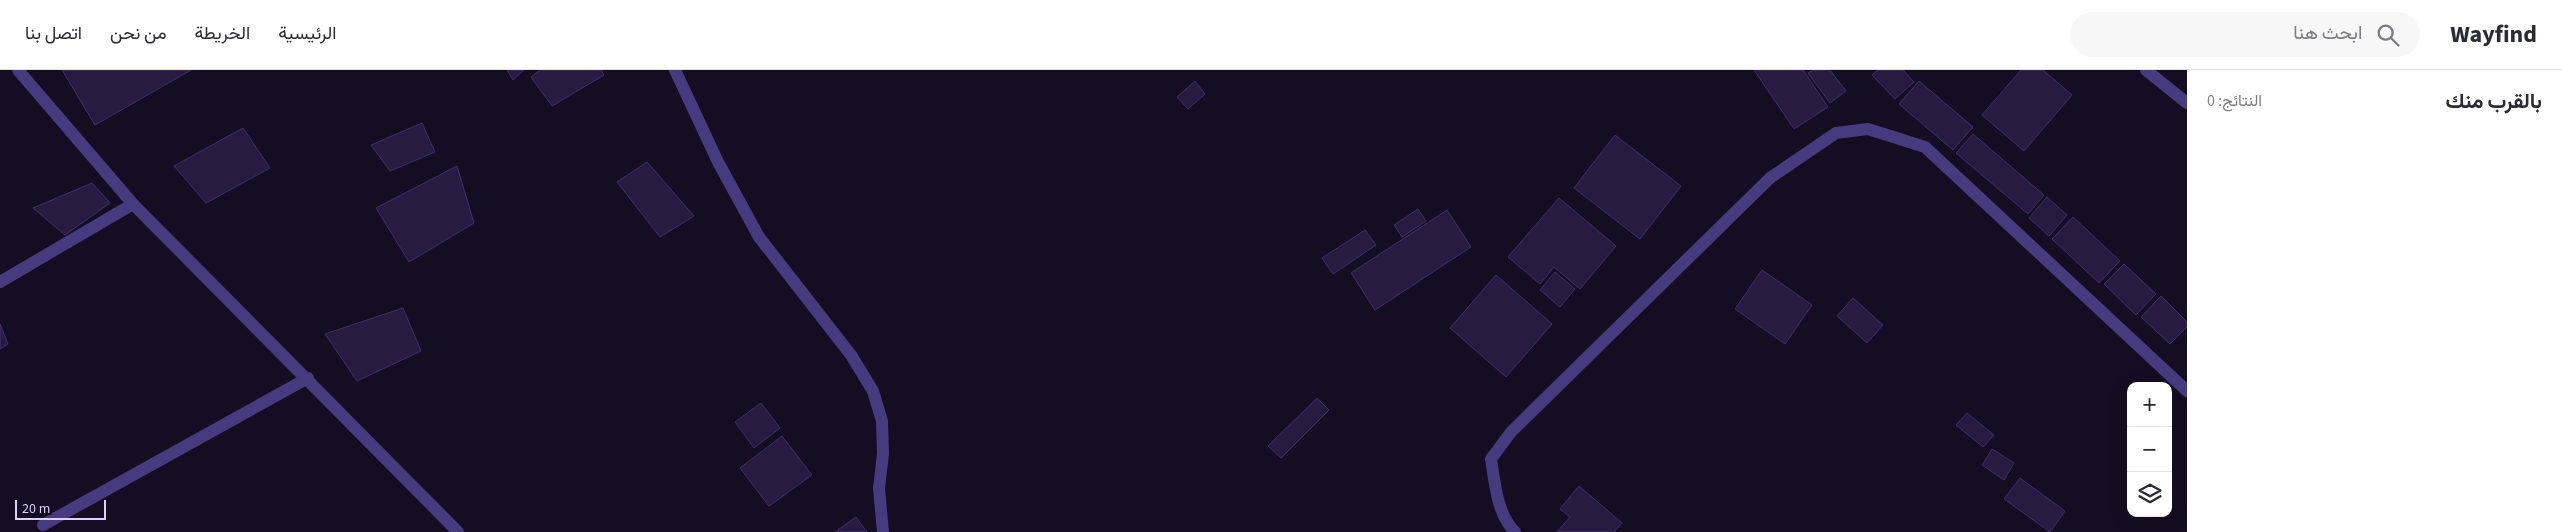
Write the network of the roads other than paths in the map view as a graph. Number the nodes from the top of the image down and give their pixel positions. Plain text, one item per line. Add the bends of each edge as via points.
1 (18, 70) edge
2 (674, 70) edge
3 (2146, 70) edge
4 (2187, 103) edge
5 (133, 204) junction
6 (0, 282) edge
7 (308, 378) junction
8 (2187, 391) edge
9 (43, 524) dead end
10 (458, 532) edge
11 (883, 532) edge
12 (1515, 532) edge

1 - 5 street
2 - 11 street via 718,162 759,237 851,355 874,391 882,421 879,488
3 - 4 street
5 - 6 street
5 - 7 street
7 - 9 street
7 - 10 street
8 - 12 street via 1925,147 1868,129 1836,133 1770,178 1511,432 1491,459 1496,492 1507,524

